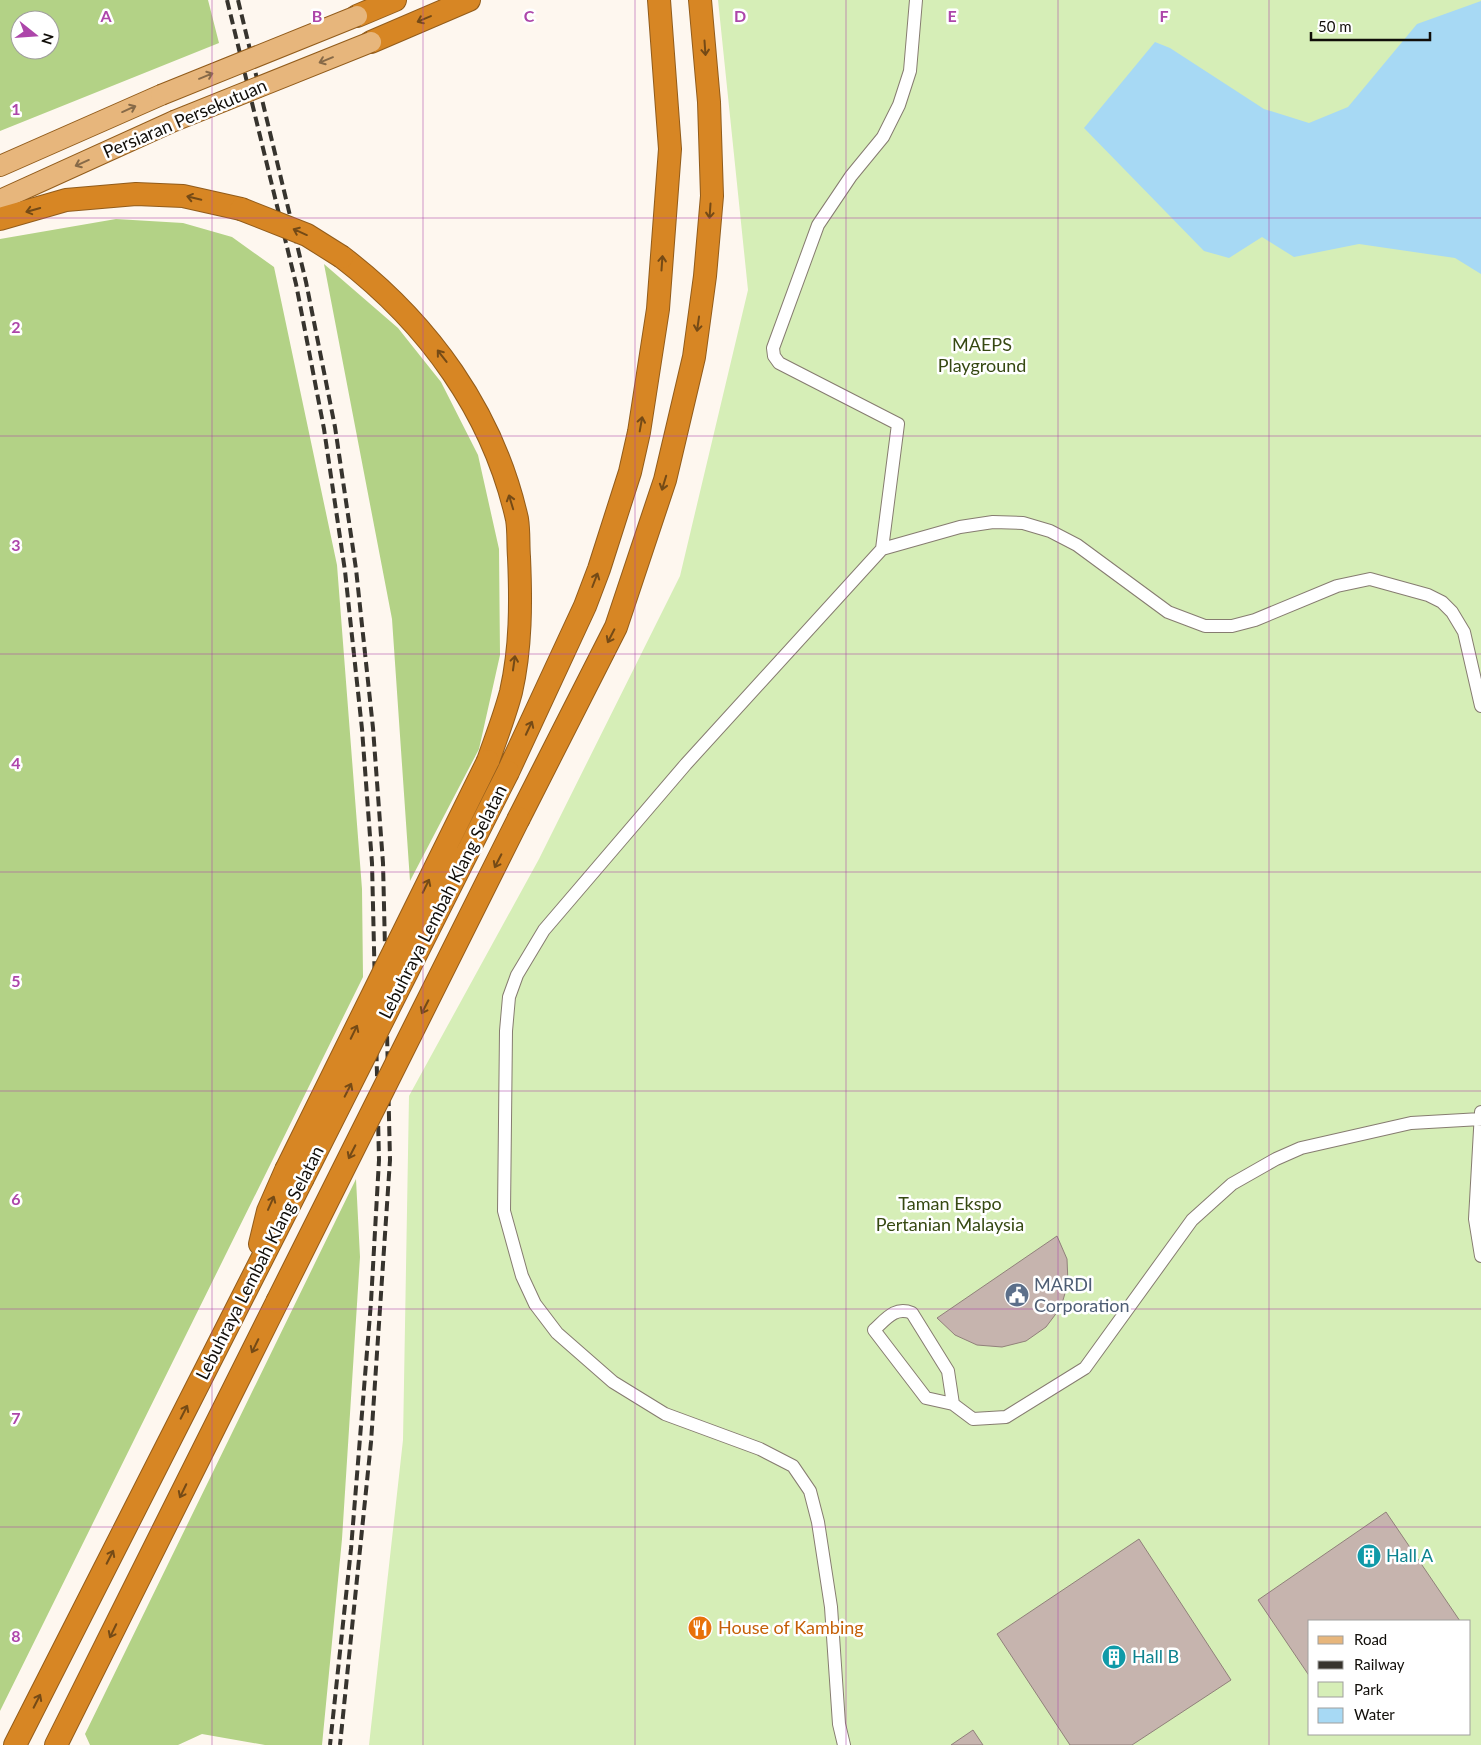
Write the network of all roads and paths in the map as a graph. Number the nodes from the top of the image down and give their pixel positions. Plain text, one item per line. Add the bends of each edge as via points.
1 (374, 0) edge
2 (395, 0) edge
3 (468, 0) edge
4 (659, 0) edge
5 (700, 0) edge
6 (916, 0) edge
7 (357, 16) junction
8 (371, 42) joint
9 (0, 166) edge
10 (0, 200) edge
11 (0, 219) edge
12 (882, 549) junction
13 (1481, 706) edge
14 (1481, 1116) edge
15 (294, 1175) junction
16 (1481, 1256) edge
17 (953, 1404) junction
18 (80, 1699) junction
19 (15, 1745) edge
20 (56, 1745) edge
21 (68, 1745) edge
22 (844, 1745) edge

1 - 7 highway
2 - 7 highway
3 -> 8 highway
15 -> 4 highway, Lebuhraya Lembah Klang Selatan, bridge via 508,772 596,578 630,472 640,432 658,309 670,149
5 -> 18 highway, Lebuhraya Lembah Klang Selatan, bridge via 709,102 712,196 705,276 694,357 665,480 616,627
6 - 12 street via 910,71 899,105 883,137 851,176 818,225 773,348 779,363 898,424
9 -> 7 main road, Persiaran Persekutuan, bridge via 161,95
8 -> 10 main road, Persiaran Persekutuan, bridge via 174,121
15 -> 11 highway, bridge via 488,761 510,692 521,611 517,520 500,466 477,412 456,374 394,300 342,257 307,235 241,209 183,196 136,194 66,200
12 - 13 street via 960,527 993,522 1023,523 1078,544 1168,612 1204,626 1232,626 1255,620 1337,586 1370,579 1383,582 1428,595 1452,612 1464,632
12 - 22 street via 686,764 544,930 517,975 509,997 506,1031 504,1211 522,1276 535,1304 557,1333 613,1382 665,1414 776,1456 793,1466 810,1491 818,1522 831,1607 839,1724
14 - 16 street via 1475,1219
14 - 17 street via 1411,1123 1302,1148 1276,1159 1232,1184 1192,1220 1085,1368 1006,1417 973,1419
19 -> 15 highway, Lebuhraya Lembah Klang Selatan via 250,1284
17 - 17 street via 926,1398 874,1330 897,1310 912,1313 948,1371
18 - 20 highway, Lebuhraya Lembah Klang Selatan
18 - 21 highway

